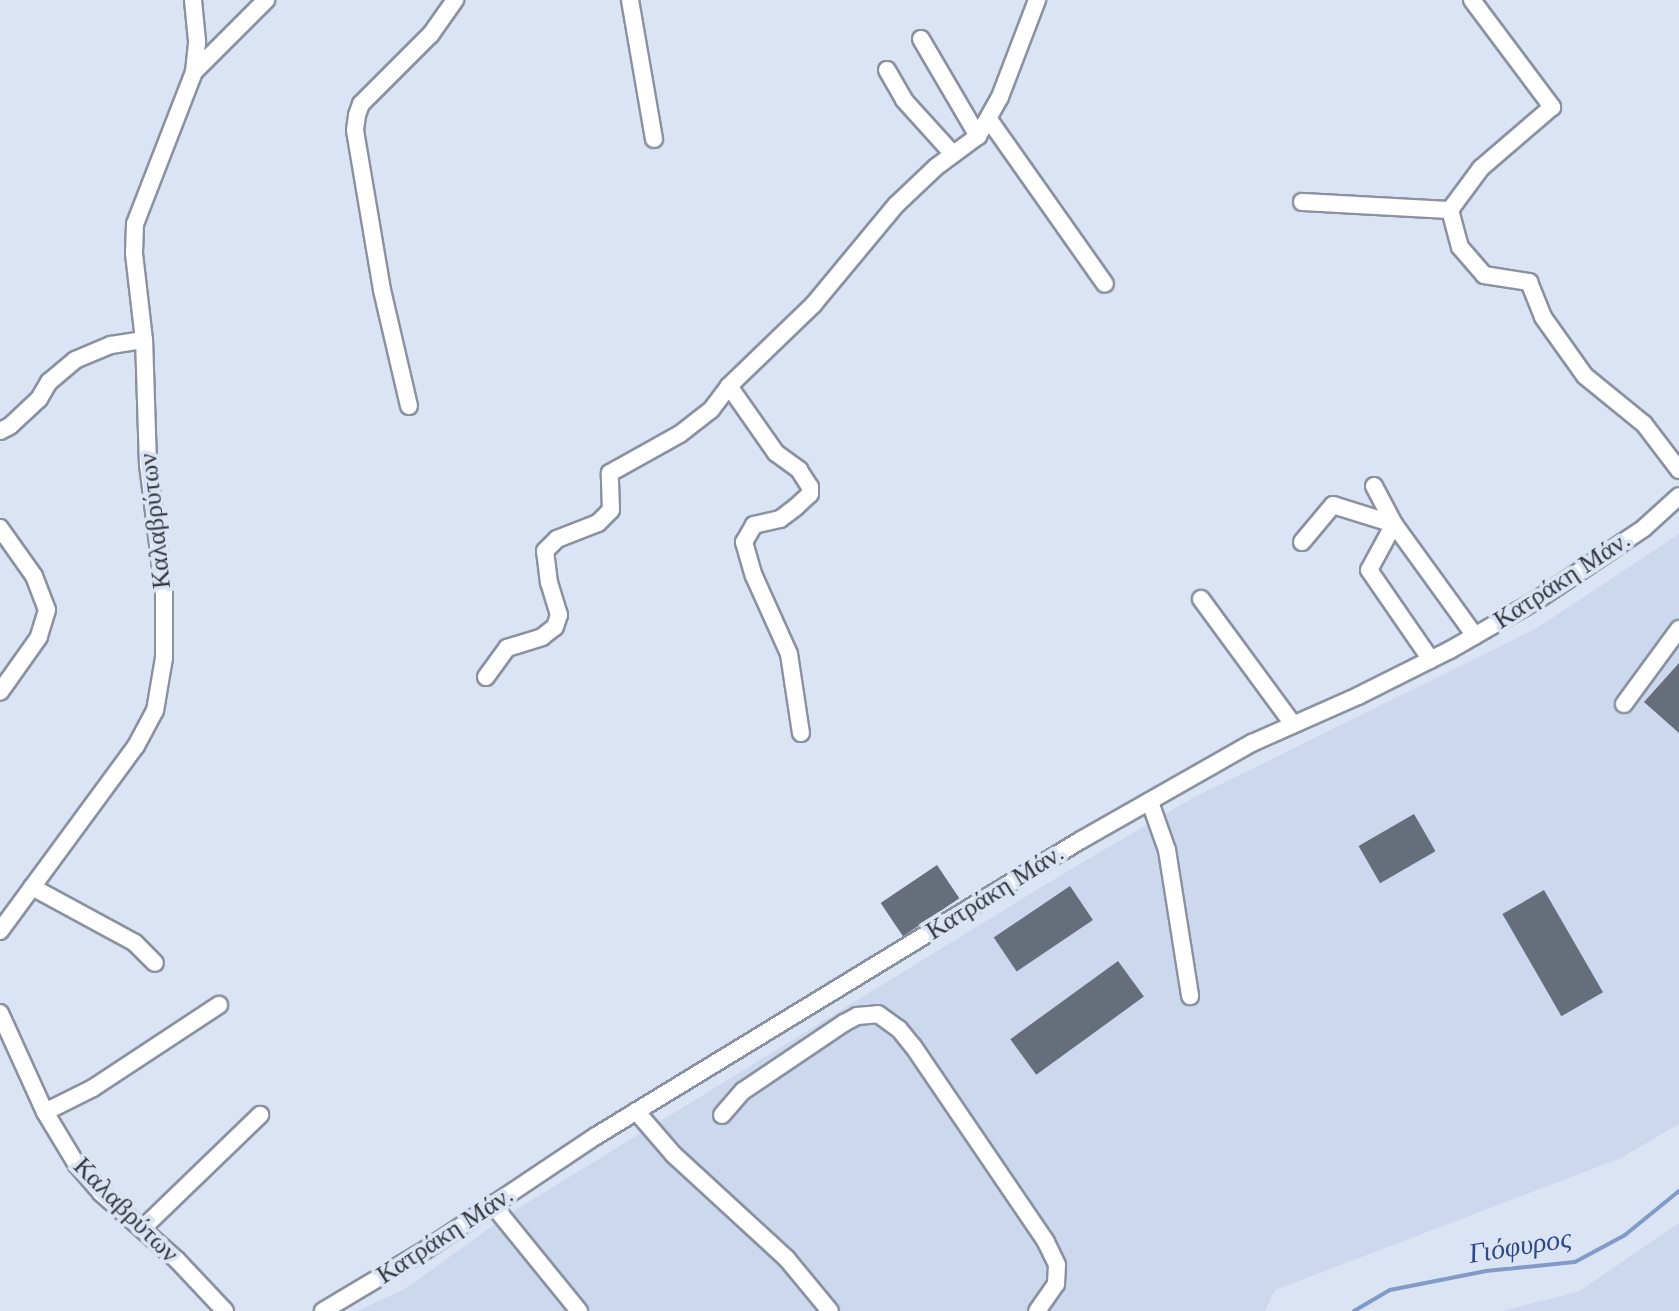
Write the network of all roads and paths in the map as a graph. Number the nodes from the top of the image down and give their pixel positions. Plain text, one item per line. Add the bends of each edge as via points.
1 (193, 0) edge
2 (266, 0) edge
3 (455, 0) edge
4 (630, 0) edge
5 (1037, 0) edge
6 (1472, 0) edge
7 (921, 39) dead end
8 (887, 70) dead end
9 (194, 72) junction
10 (990, 121) junction
11 (978, 136) junction
12 (654, 139) dead end
13 (953, 154) junction
14 (1302, 202) dead end
15 (1450, 210) junction
16 (1105, 284) dead end
17 (144, 340) junction
18 (729, 386) junction
19 (409, 406) dead end
20 (0, 431) edge
21 (1679, 470) edge
22 (1374, 486) dead end
23 (1679, 496) edge
24 (1394, 524) junction
25 (0, 528) edge
26 (1302, 542) dead end
27 (1201, 599) dead end
28 (1679, 629) edge
29 (1475, 636) junction
30 (1431, 660) junction
31 (486, 677) dead end
32 (0, 692) edge
33 (1624, 704) dead end
34 (1292, 723) junction
35 (801, 733) dead end
36 (1150, 802) junction
37 (32, 887) junction
38 (0, 931) edge
39 (155, 963) dead end
40 (1190, 996) dead end
41 (219, 1005) dead end
42 (0, 1013) edge
43 (636, 1111) junction
44 (45, 1112) junction
45 (260, 1115) dead end
46 (722, 1115) dead end
47 (492, 1204) junction
48 (143, 1228) junction
49 (225, 1311) edge
50 (323, 1311) edge
51 (579, 1311) edge
52 (830, 1311) edge
53 (1037, 1311) edge

1 - 9 street
2 - 9 street
3 - 19 street via 431,34 361,104 355,130 382,290
4 - 12 street
5 - 10 street
6 - 15 street via 1552,107 1481,168
7 - 11 street
8 - 13 street via 904,100
9 - 17 street, Καλαβρύτων via 135,224
10 - 11 street
10 - 16 street
11 - 13 street
13 - 18 street via 896,205 813,305
14 - 15 street
15 - 21 street via 1460,247 1484,275 1529,282 1543,317 1585,376 1644,424
17 - 20 street via 111,345 75,360
17 - 37 street, Καλαβρύτων via 148,465 164,591 164,658 155,711 136,746
18 - 31 street via 711,410 680,434 610,473 613,505 606,516 549,544 544,556 559,615 555,627 507,648
18 - 35 street via 776,453 799,470 810,487 810,494 780,519 754,525 744,542 789,654
22 - 24 street
23 - 29 street, Κατράκη Μάν. via 1597,561
24 - 26 street via 1333,505
24 - 29 street
24 - 30 street via 1369,570
25 - 32 street via 34,576 47,610 39,637
27 - 34 street
28 - 33 street
29 - 30 street, Κατράκη Μάν.
30 - 34 street, Κατράκη Μάν.
34 - 36 street, Κατράκη Μάν.
36 - 40 street via 1167,850
36 - 43 street, Κατράκη Μάν.
37 - 38 street, Καλαβρύτων
37 - 39 street via 135,943
41 - 44 street via 93,1088
42 - 44 street, Καλαβρύτων
43 - 47 street, Κατράκη Μάν.
43 - 52 street via 674,1155 787,1259
44 - 48 street, Καλαβρύτων via 85,1176
45 - 48 street
46 - 53 street via 743,1091 844,1023 878,1014 913,1046 1046,1242 1057,1265 1056,1284
47 - 50 street, Κατράκη Μάν.
47 - 51 street
48 - 49 street, Καλαβρύτων

